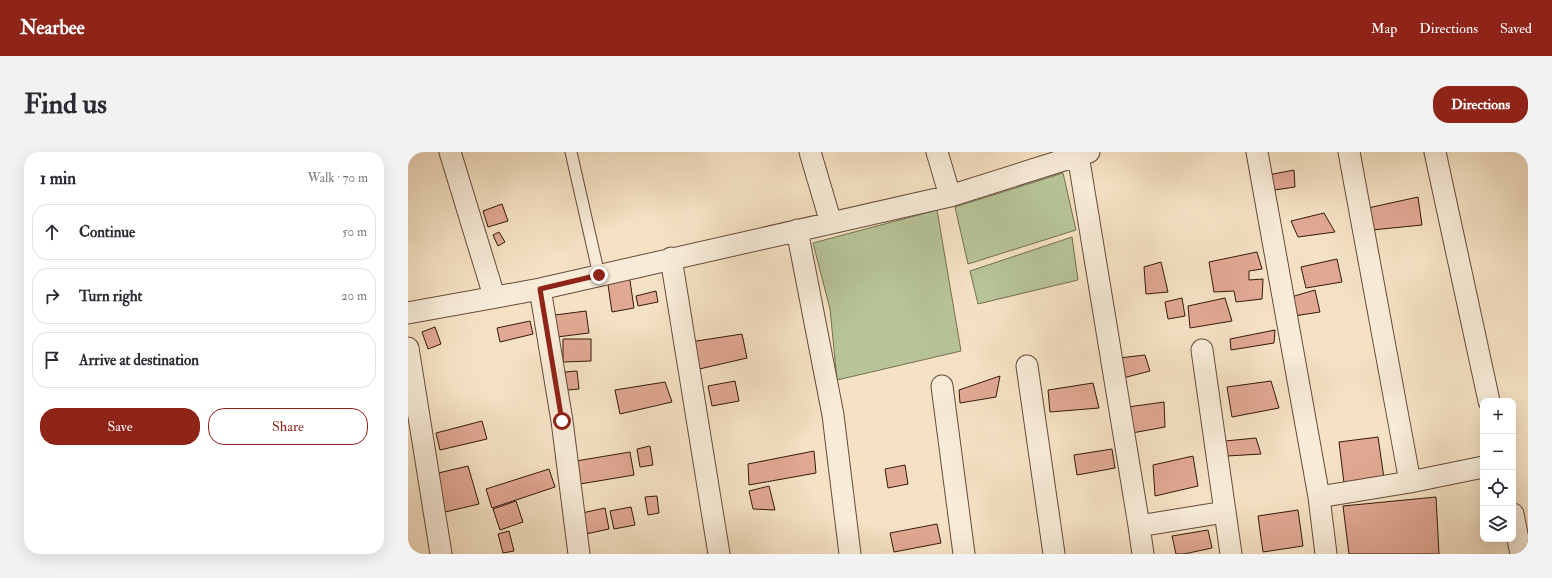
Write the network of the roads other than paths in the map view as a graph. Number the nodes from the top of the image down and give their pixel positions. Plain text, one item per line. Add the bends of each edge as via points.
1 (450, 152) edge
2 (571, 152) edge
3 (810, 152) edge
4 (937, 152) edge
5 (1257, 152) edge
6 (1349, 152) edge
7 (1435, 152) edge
8 (1083, 154) edge
9 (950, 196) junction
10 (831, 223) junction
11 (798, 230) junction
12 (671, 258) junction
13 (599, 275) junction
14 (540, 289) junction
15 (494, 296) junction
16 (408, 313) edge
17 (408, 348) edge
18 (1202, 350) dead end
19 (1027, 366) dead end
20 (942, 386) dead end
21 (1488, 398) edge
22 (1480, 468) edge
23 (1410, 482) junction
24 (1319, 496) junction
25 (1225, 512) junction
26 (1139, 526) junction
27 (1516, 529) edge
28 (441, 554) edge
29 (579, 554) edge
30 (719, 554) edge
31 (850, 554) edge
32 (964, 554) edge
33 (1054, 554) edge
34 (1143, 554) edge
35 (1232, 554) edge
36 (1326, 554) edge
37 (1521, 554) edge

1 - 15 street
2 - 13 lane
3 - 10 street
4 - 9 street
5 - 24 street
6 - 23 street
7 - 21 street
8 - 9 street
8 - 26 street
9 - 10 street
10 - 11 street
11 - 12 street
11 - 31 street via 833,415
12 - 13 street
12 - 30 street
13 - 14 street
14 - 15 street
14 - 29 street via 562,421
15 - 16 street
17 - 28 street
18 - 25 street
19 - 33 street
20 - 32 street
22 - 23 street
23 - 24 street
24 - 36 street
25 - 26 street
25 - 35 street
26 - 34 street
27 - 37 street

